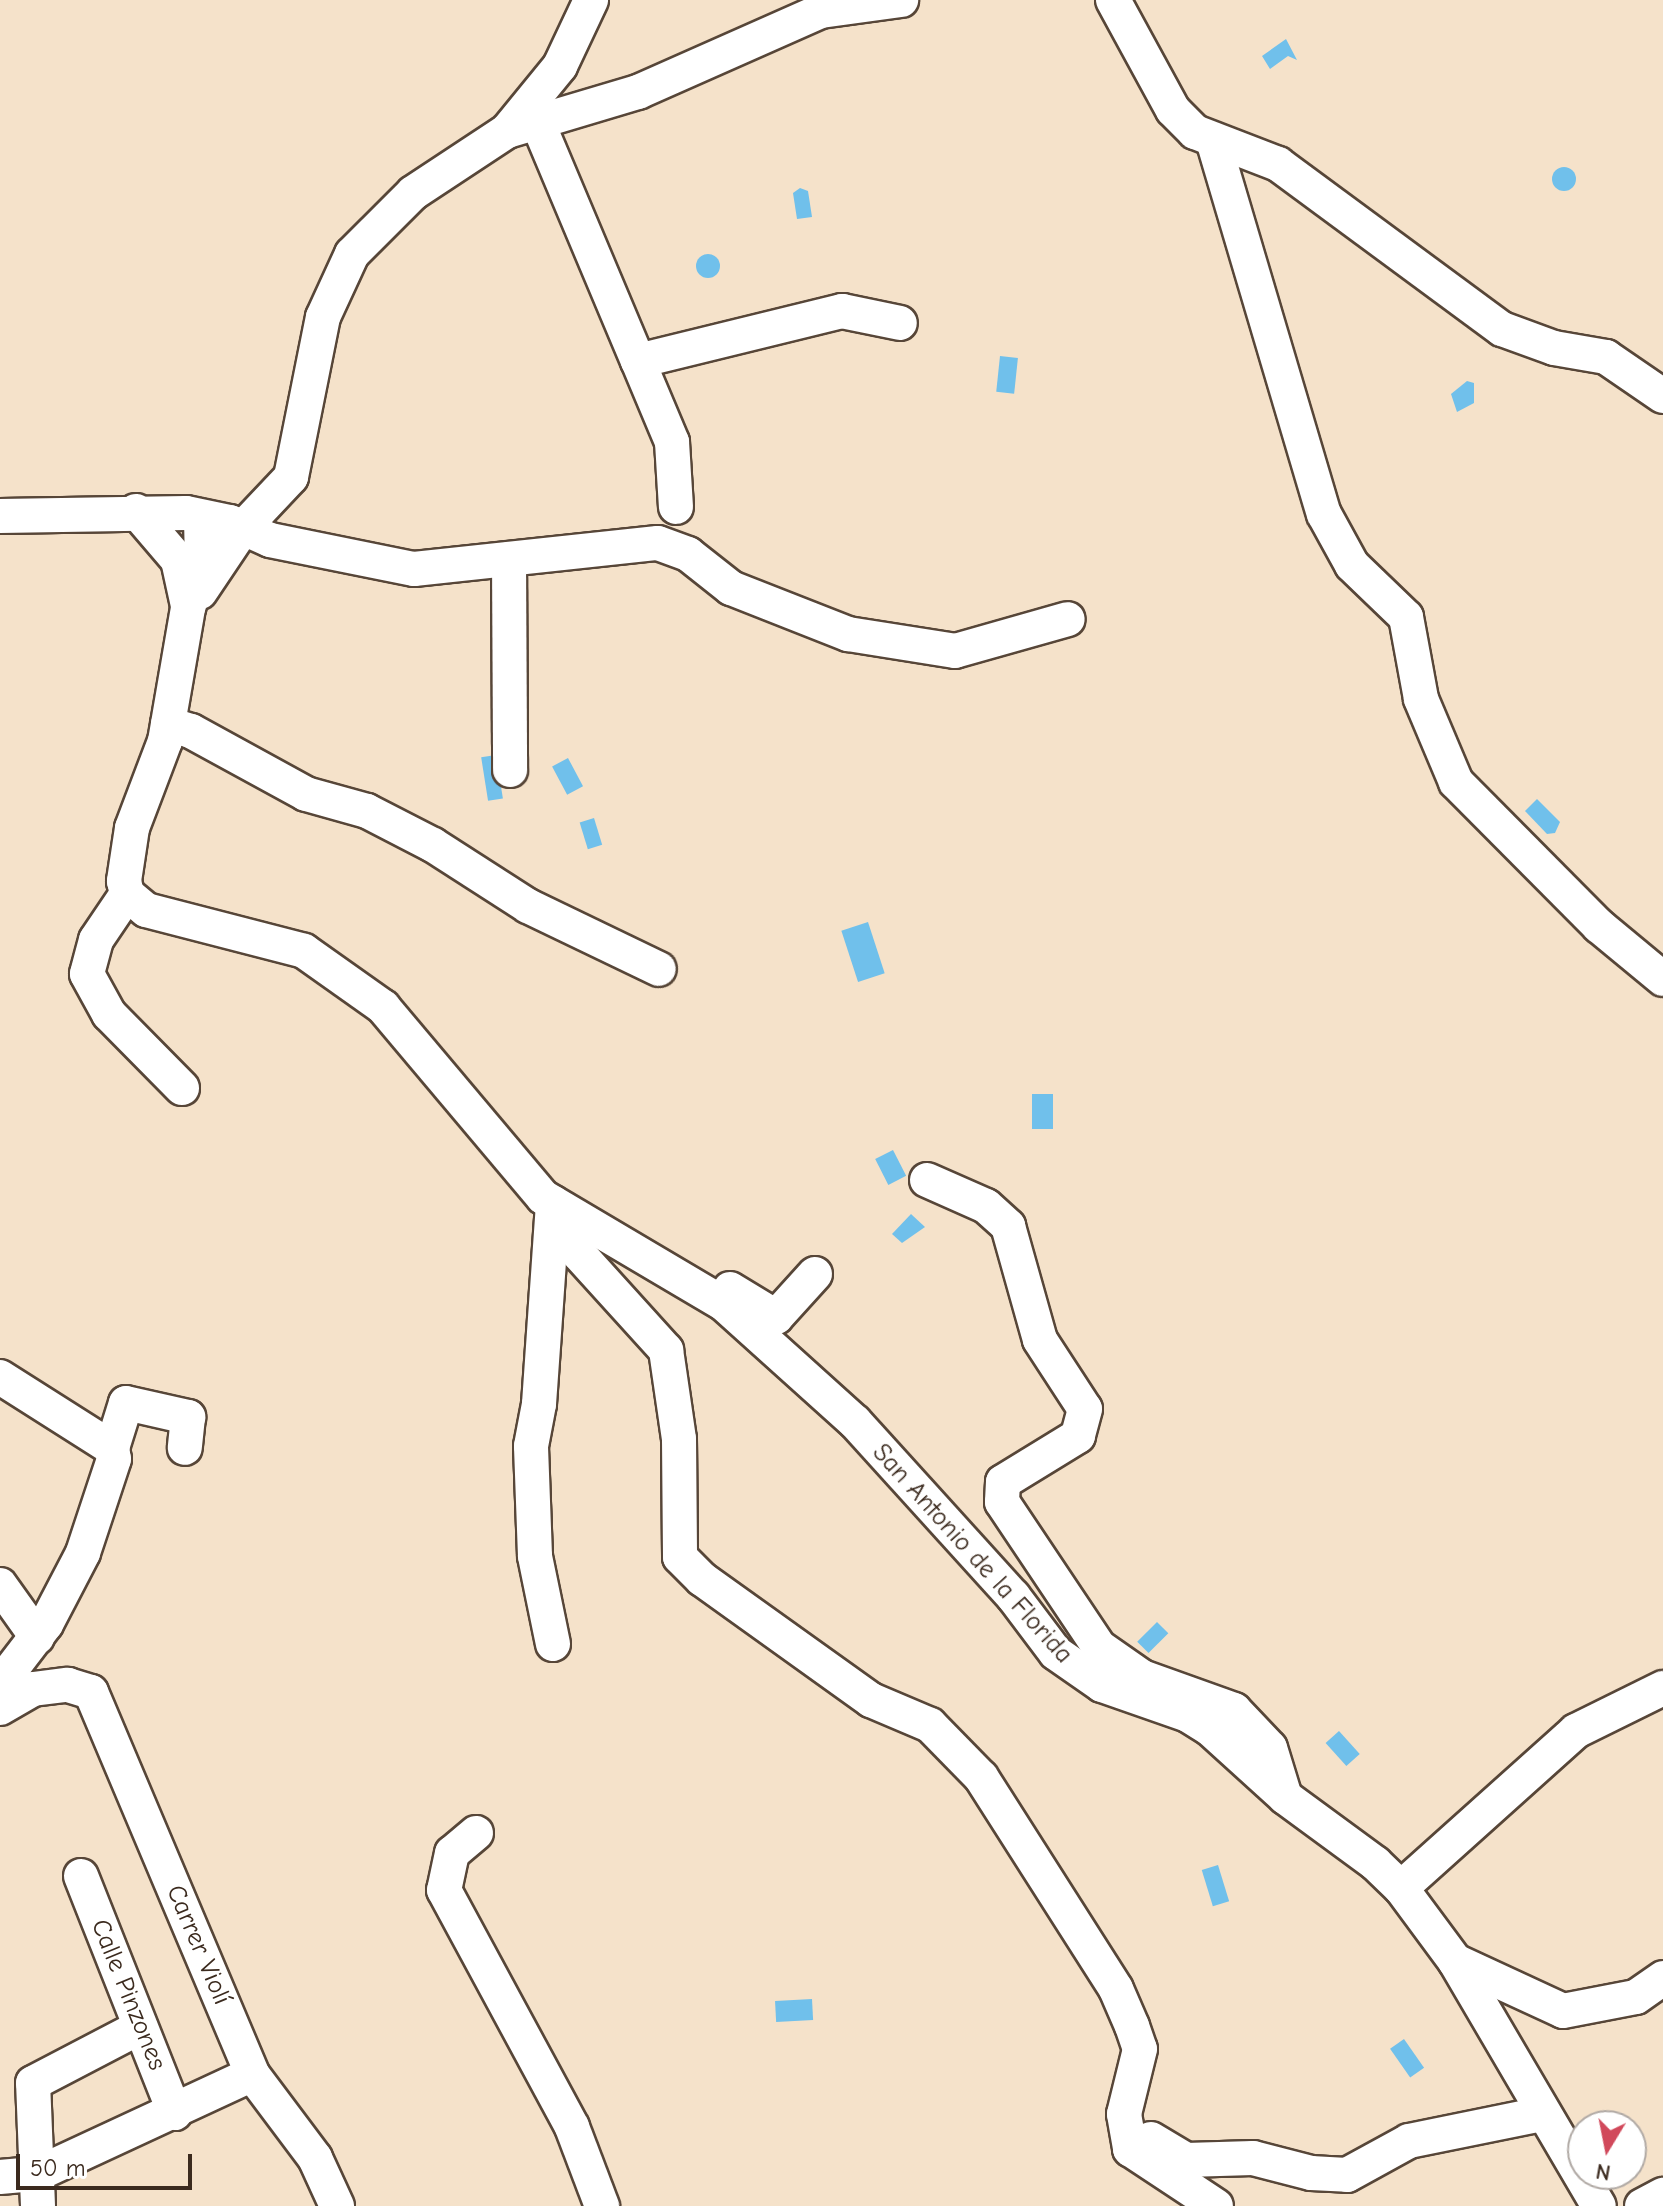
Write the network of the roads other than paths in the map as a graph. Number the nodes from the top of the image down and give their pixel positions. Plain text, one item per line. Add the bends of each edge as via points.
1 (591, 0) edge
2 (901, 0) edge
3 (1113, 0) edge
4 (522, 126) junction
5 (1213, 140) junction
6 (900, 323) dead end
7 (638, 361) junction
8 (1663, 396) edge
9 (676, 507) dead end
10 (136, 511) junction
11 (194, 515) junction
12 (0, 516) edge
13 (243, 528) junction
14 (509, 559) junction
15 (178, 560) junction
16 (188, 608) junction
17 (1068, 619) dead end
18 (168, 724) junction
19 (510, 770) dead end
20 (127, 894) junction
21 (659, 969) dead end
22 (1663, 979) edge
23 (182, 1088) dead end
24 (927, 1180) dead end
25 (553, 1203) junction
26 (815, 1274) dead end
27 (711, 1296) junction
28 (0, 1377) edge
29 (185, 1448) dead end
30 (113, 1453) junction
31 (0, 1585) edge
32 (37, 1637) junction
33 (553, 1644) dead end
34 (0, 1684) edge
35 (1663, 1688) edge
36 (0, 1708) edge
37 (1285, 1797) junction
38 (476, 1833) dead end
39 (81, 1876) dead end
40 (1401, 1888) junction
41 (1455, 1961) junction
42 (1663, 1978) edge
43 (140, 2027) junction
44 (252, 2074) junction
45 (175, 2113) junction
46 (1542, 2114) junction
47 (1126, 2124) junction
48 (0, 2177) edge
49 (37, 2190) edge
50 (1663, 2195) edge
51 (337, 2206) edge
52 (602, 2206) edge
53 (1216, 2206) edge
54 (1599, 2206) edge
55 (1642, 2206) edge

1 - 4 street via 560,66
2 - 4 street via 821,11 638,92
3 - 5 street via 1173,110 1195,132
4 - 7 street
4 - 13 street via 413,193 352,254 323,317 291,477
5 - 8 street via 1278,164 1502,329 1554,348 1606,357
5 - 22 street via 1324,514 1352,565 1406,617 1421,699 1456,782 1599,926
6 - 7 street via 842,311
7 - 9 street via 672,442
10 - 11 street
10 - 12 street
10 - 15 street
11 - 13 street
11 - 15 street
11 - 16 street via 202,566
13 - 14 street via 270,540 414,569
13 - 16 street
14 - 17 street via 658,543 688,554 731,588 848,634 955,651
14 - 19 street
15 - 16 street
16 - 18 street
18 - 20 street via 132,828
18 - 21 street via 191,731 306,794 367,811 433,845 528,906
20 - 23 street via 96,940 87,974 109,1014
20 - 25 street, San Antonio de la Florida via 146,910 304,951 383,1007
24 - 37 street via 986,1206 1008,1226 1040,1340 1085,1409 1078,1436 1003,1482 1002,1502 1099,1647 1142,1677 1234,1710 1270,1748
25 - 27 street, San Antonio de la Florida
25 - 33 street via 539,1404 531,1446 535,1556
25 - 47 street, San Antonio de la Florida via 579,1254 666,1350 679,1439 680,1557 702,1579 871,1700 930,1725 981,1777 1116,1989 1132,2026 1140,2049
26 - 27 street via 776,1317 734,1288
27 - 37 street, San Antonio de la Florida via 855,1422 1013,1596 1056,1653 1102,1685 1199,1722
28 - 30 street
29 - 30 street via 188,1417 126,1403
30 - 32 street via 83,1553
31 - 32 street
32 - 34 street
35 - 40 street via 1576,1731
36 - 44 street, Carrer Violí via 33,1689 68,1685 91,1692
37 - 40 street, San Antonio de la Florida
38 - 52 street via 452,1853 444,1890 572,2127
39 - 43 street, Calle Pinzones
40 - 41 street, San Antonio de la Florida
41 - 42 street via 1563,2011 1636,1997
41 - 46 street, San Antonio de la Florida
43 - 45 street, Calle Pinzones
43 - 49 street via 33,2083
44 - 45 street
44 - 51 street, Carrer Violí via 315,2158
45 - 49 street
46 - 47 street via 1409,2141 1356,2173 1311,2173 1253,2158 1186,2160
46 - 54 street, San Antonio de la Florida
47 - 53 street via 1130,2149
48 - 49 street
50 - 55 street

